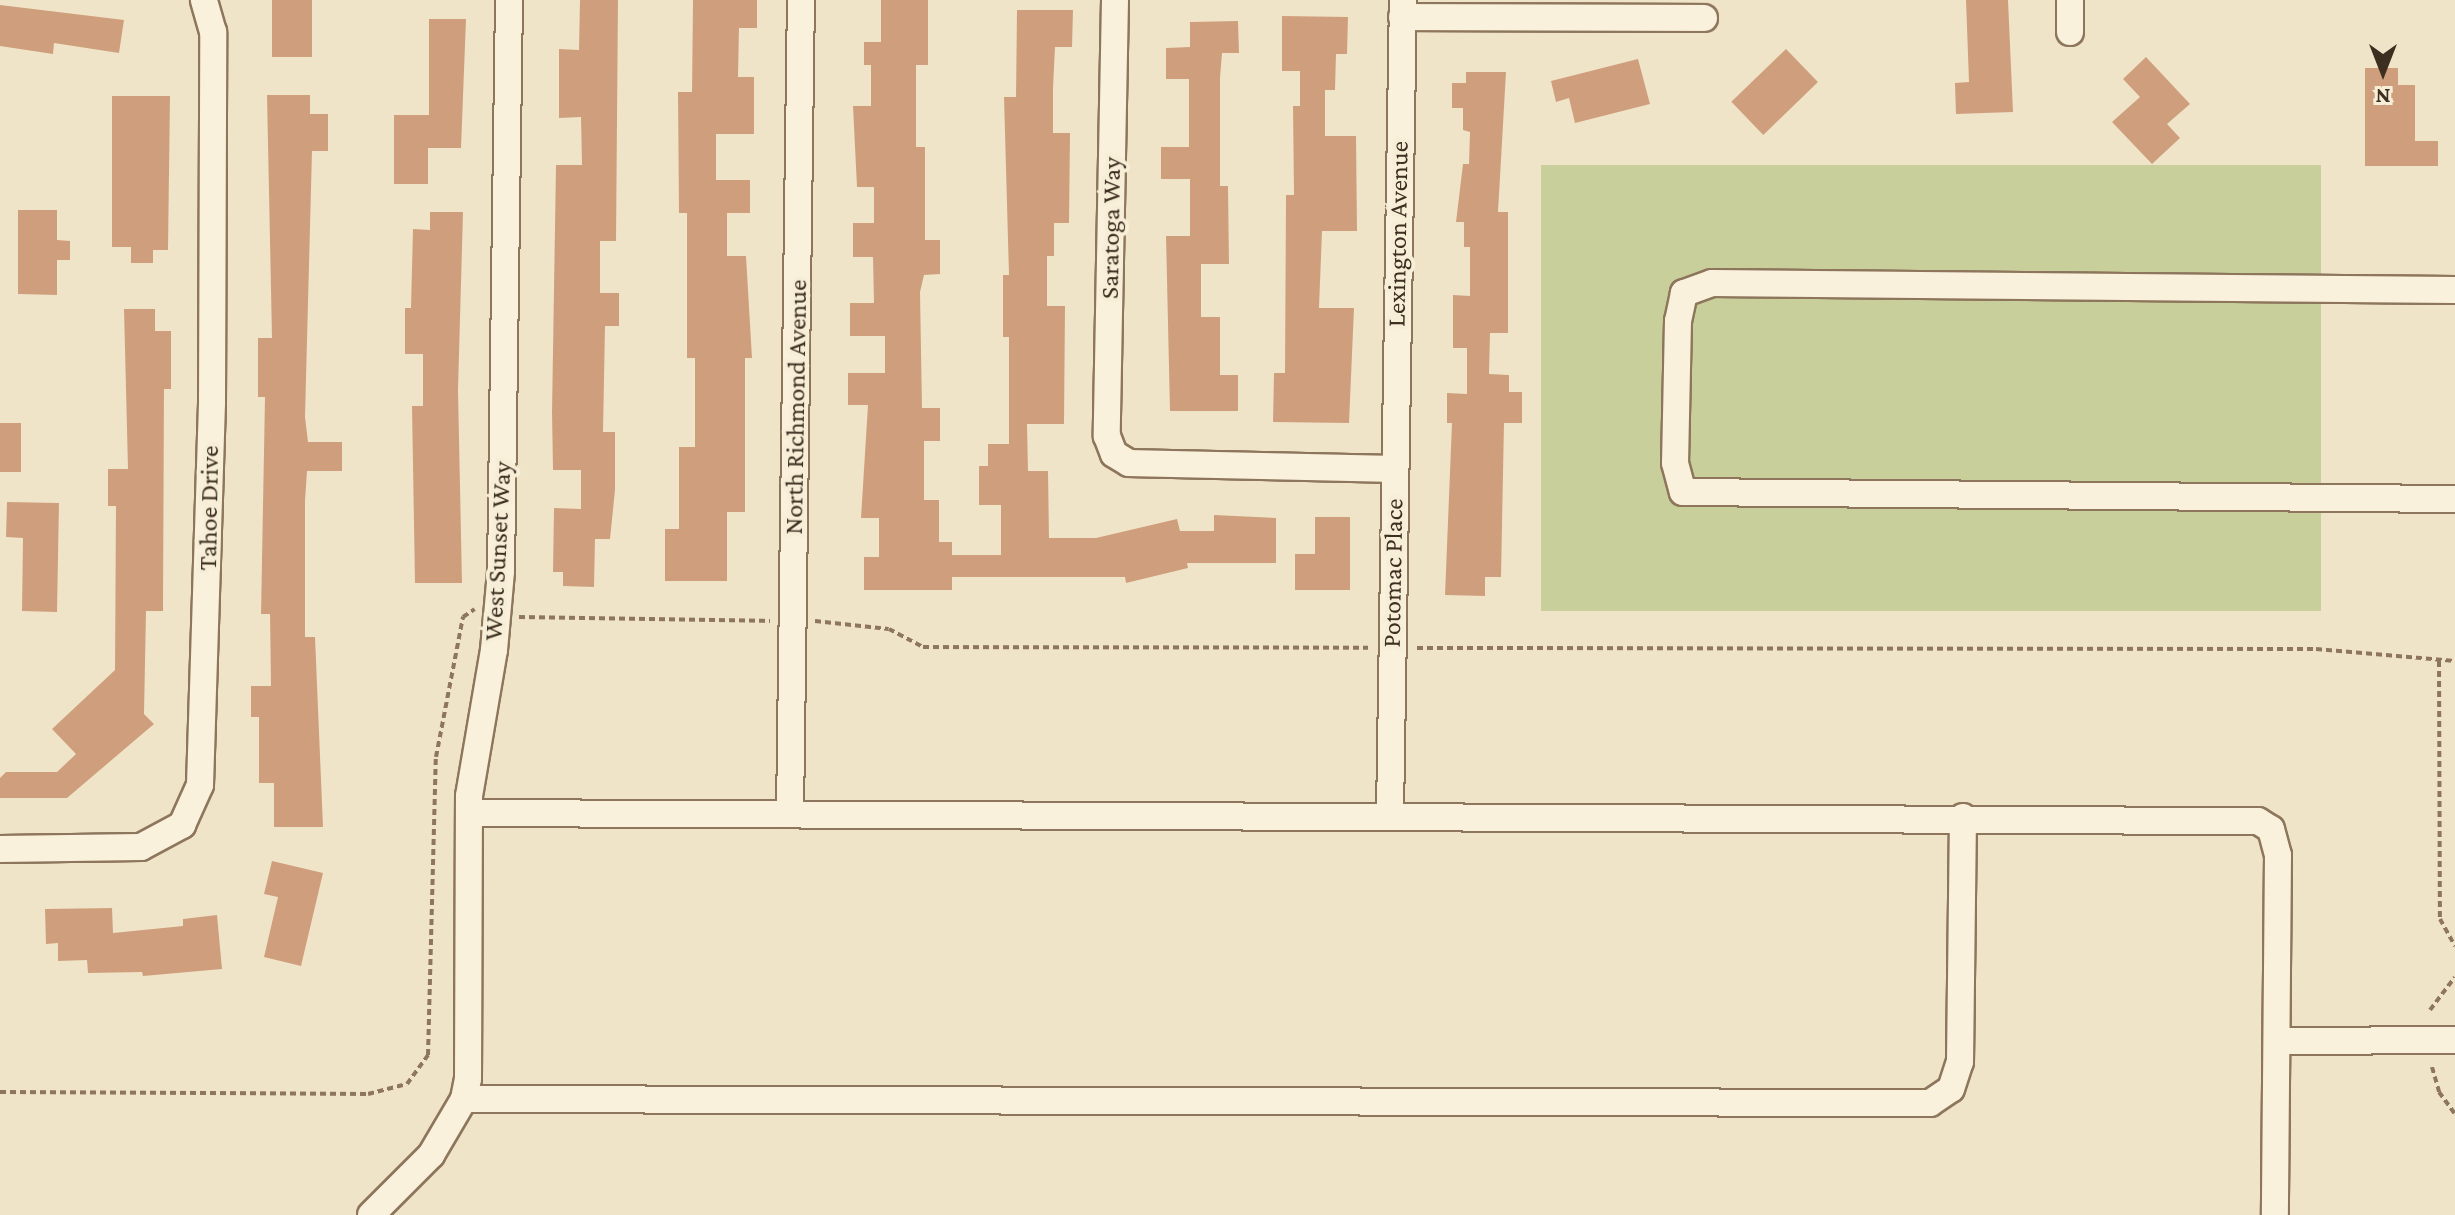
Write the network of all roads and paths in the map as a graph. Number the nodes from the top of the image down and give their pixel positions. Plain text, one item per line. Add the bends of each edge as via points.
1 (204, 0) edge
2 (509, 0) edge
3 (801, 0) edge
4 (1115, 0) edge
5 (2070, 0) edge
6 (1402, 8) edge
7 (1704, 18) dead end
8 (2070, 32) dead end
9 (2455, 290) edge
10 (1114, 454) joint
11 (1394, 469) junction
12 (2455, 499) edge
13 (499, 613) junction
14 (793, 621) junction
15 (1392, 648) junction
16 (2439, 661) junction
17 (2455, 661) edge
18 (469, 813) junction
19 (790, 814) junction
20 (1390, 815) junction
21 (1963, 817) junction
22 (0, 849) edge
23 (2455, 946) edge
24 (2455, 977) edge
25 (2430, 1010) dead end
26 (2455, 1040) edge
27 (2277, 1041) junction
28 (2432, 1067) dead end
29 (0, 1092) edge
30 (464, 1099) junction
31 (2455, 1114) edge
32 (371, 1215) edge
33 (2275, 1215) edge

1 - 22 street, Tahoe Drive via 213,32 212,372 200,785 182,825 141,847
2 - 13 street, West Sunset Way
3 - 14 street, North Richmond Avenue
4 - 10 street, Saratoga Way via 1107,436
5 - 8 street
6 - 7 street
6 - 11 street, Lexington Avenue
9 - 12 street via 1712,283 1684,293 1678,321 1675,463 1683,492
10 - 11 street, Potomac Place via 1129,463
11 - 15 street, Potomac Place
13 - 14 path via 529,619
13 - 18 street, West Sunset Way
13 - 29 path via 476,609 463,617 434,774 428,1055 407,1084 368,1094
14 - 15 path via 889,629 923,647
14 - 19 street, North Richmond Avenue
15 - 16 path via 2316,649
15 - 20 street, Potomac Place
16 - 17 path
16 - 23 path via 2440,919
18 - 19 street
18 - 30 street, West Sunset Way
19 - 20 street
20 - 21 street
21 - 27 street via 2229,818 2266,825 2278,855
21 - 30 street via 1960,1062 1951,1089 1930,1103
24 - 25 path
26 - 27 street
27 - 33 street
28 - 31 path via 2439,1092
30 - 32 street via 419,1170

